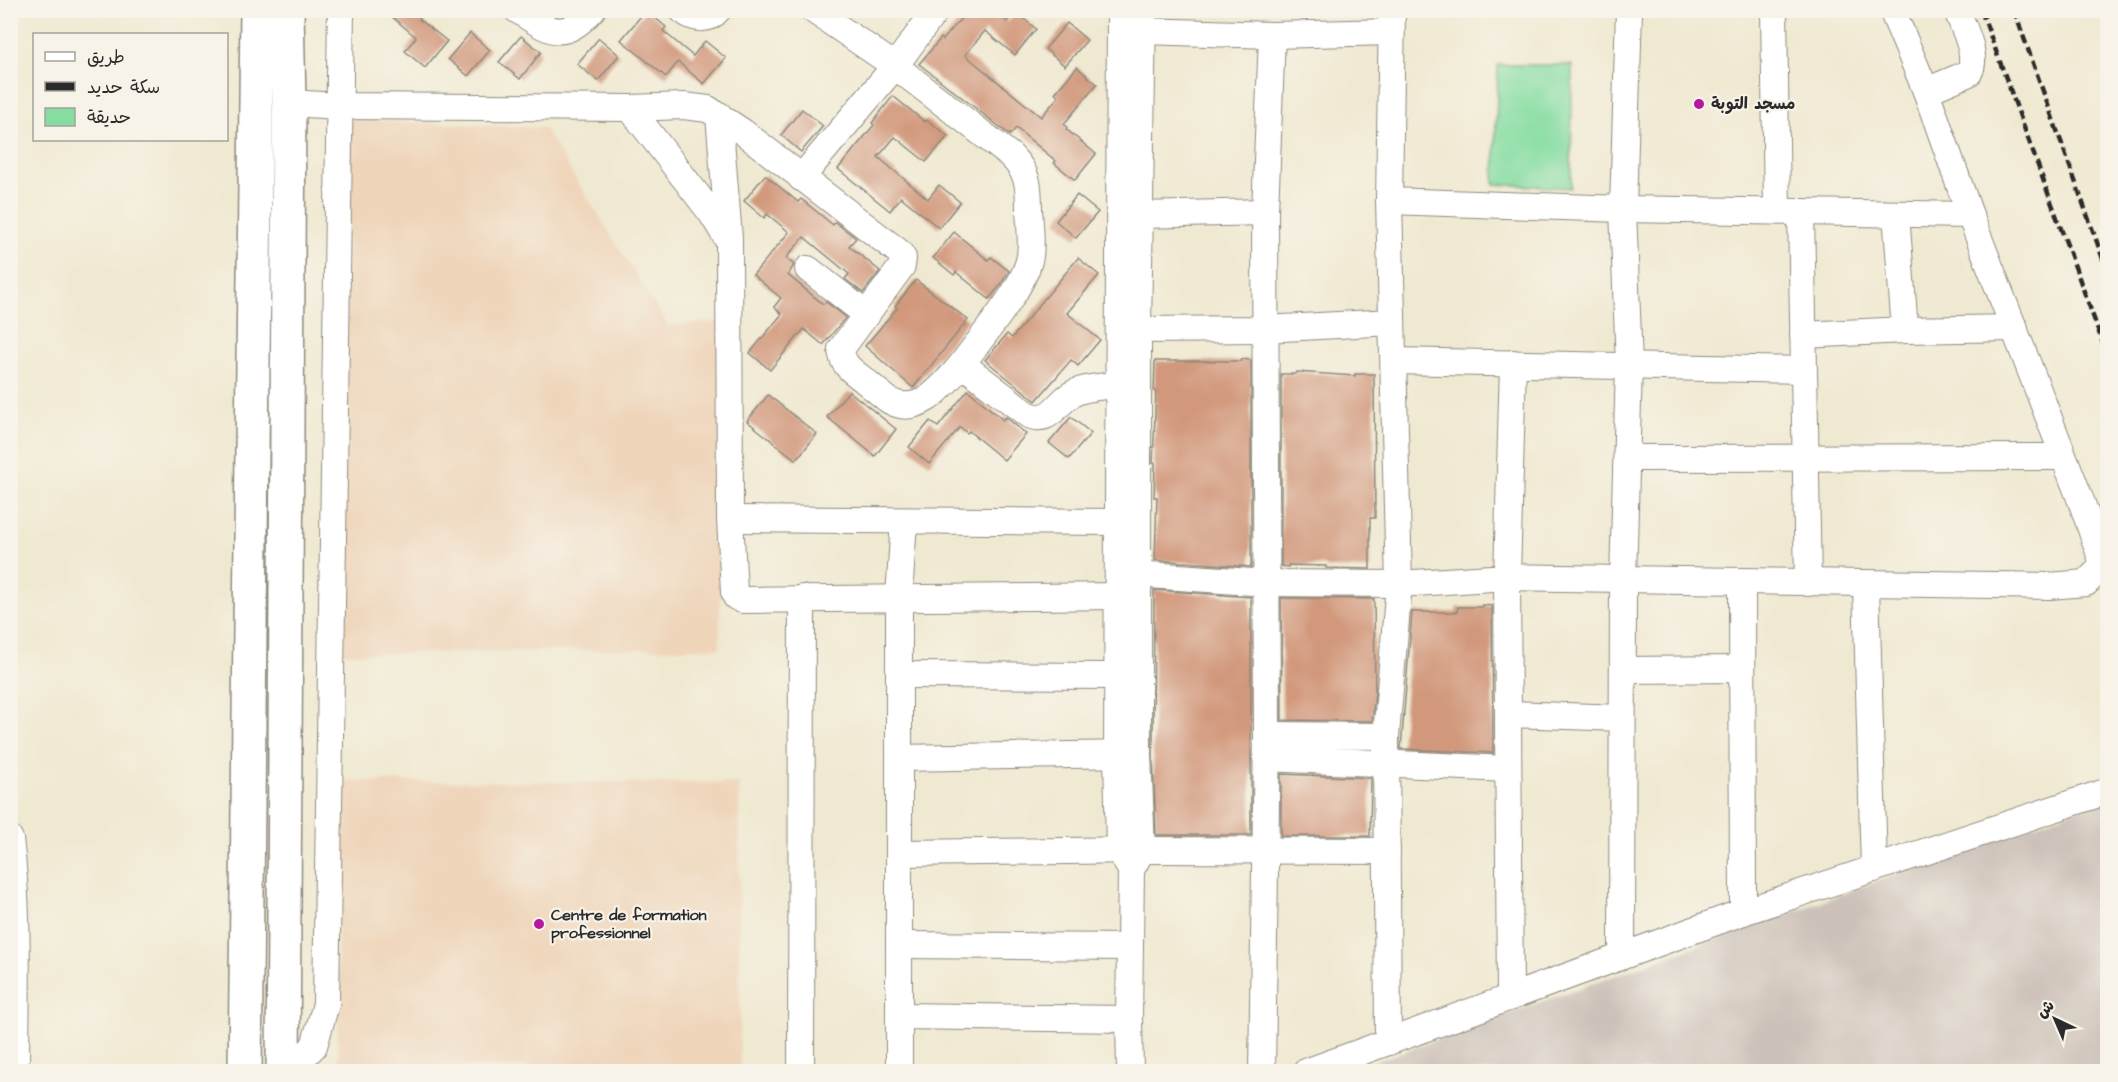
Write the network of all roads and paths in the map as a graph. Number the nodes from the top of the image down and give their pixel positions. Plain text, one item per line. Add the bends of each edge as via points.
1 (256, 10) edge
2 (287, 10) edge
3 (341, 10) edge
4 (517, 10) edge
5 (592, 10) edge
6 (682, 10) edge
7 (718, 10) edge
8 (813, 10) edge
9 (936, 10) edge
10 (1120, 10) edge
11 (1629, 10) edge
12 (1774, 10) edge
13 (1892, 10) edge
14 (1957, 10) edge
15 (1142, 21) edge
16 (1392, 21) edge
17 (1272, 35) junction
18 (895, 66) junction
19 (1926, 91) junction
20 (289, 103) junction
21 (339, 106) junction
22 (630, 108) junction
23 (719, 114) junction
24 (801, 178) junction
25 (1389, 201) junction
26 (1623, 209) junction
27 (1265, 212) junction
28 (1789, 212) junction
29 (1896, 214) junction
30 (1139, 215) junction
31 (1970, 215) junction
32 (729, 242) junction
33 (808, 269) dead end
34 (867, 315) junction
35 (1392, 322) junction
36 (2015, 328) junction
37 (1265, 329) junction
38 (1138, 330) junction
39 (1905, 330) junction
40 (1803, 335) junction
41 (1394, 361) junction
42 (1513, 363) junction
43 (962, 364) junction
44 (1629, 366) junction
45 (1803, 370) junction
46 (1118, 385) junction
47 (1807, 456) junction
48 (2063, 457) junction
49 (1627, 458) junction
50 (730, 519) junction
51 (904, 521) junction
52 (1118, 522) junction
53 (1507, 577) junction
54 (2104, 577) edge
55 (1623, 580) junction
56 (1125, 581) junction
57 (1742, 582) junction
58 (1267, 583) junction
59 (1808, 583) junction
60 (1398, 584) junction
61 (1866, 584) junction
62 (898, 597) junction
63 (802, 598) junction
64 (1742, 669) junction
65 (1623, 670) junction
66 (900, 675) junction
67 (1118, 676) junction
68 (1509, 714) junction
69 (1622, 718) junction
70 (1386, 736) junction
71 (1267, 746) junction
72 (1127, 755) junction
73 (898, 758) junction
74 (1386, 762) junction
75 (1508, 769) junction
76 (2108, 791) edge
77 (10, 839) edge
78 (1265, 850) junction
79 (1387, 851) junction
80 (899, 853) junction
81 (1131, 856) junction
82 (1874, 869) junction
83 (1743, 912) junction
84 (899, 945) junction
85 (1129, 947) junction
86 (1622, 956) junction
87 (1510, 997) junction
88 (899, 1016) junction
89 (1129, 1019) junction
90 (1388, 1042) junction
91 (16, 1071) edge
92 (245, 1071) edge
93 (284, 1071) edge
94 (288, 1071) edge
95 (801, 1071) edge
96 (899, 1071) edge
97 (1130, 1071) edge
98 (1262, 1071) edge
99 (1306, 1071) edge

1 - 92 main road
2 - 20 main road
3 - 21 street
4 - 5 street via 556,32 574,27
6 - 7 street via 700,19 713,16
8 - 18 street
9 - 18 street
10 - 46 street
11 - 26 street
12 - 28 street
13 - 19 street
14 - 19 street via 1973,56 1972,68 1969,73
15 - 17 street
15 - 30 street
16 - 17 street
16 - 25 street
17 - 27 street
18 - 24 street
18 - 43 street via 1011,156 1025,174 1029,189 1030,256 1025,271
19 - 31 street
20 - 21 street
20 - 93 main road
21 - 22 street
21 - 94 street via 326,1004 314,1046
22 - 23 street via 684,106
22 - 32 street
23 - 24 street
23 - 32 street
24 - 34 street via 903,258 902,266
25 - 26 street
25 - 35 street
26 - 28 street
26 - 44 street
27 - 30 street
27 - 37 street
28 - 29 street
28 - 40 street
29 - 31 street
29 - 39 street
30 - 38 street
31 - 36 street
32 - 50 street
33 - 34 street
34 - 43 street via 841,349 842,358 847,367 891,401 902,405 932,397
35 - 37 street
35 - 41 street
36 - 39 street
36 - 48 street
37 - 38 street
37 - 58 street
38 - 56 street
39 - 40 street
40 - 45 street
41 - 42 street
41 - 60 street
42 - 44 street
42 - 53 street
43 - 46 street via 1037,419 1044,418 1080,390
44 - 45 street
44 - 49 street
45 - 47 street
46 - 52 street
47 - 48 street
47 - 49 street
47 - 59 street
48 - 54 street via 2101,558
49 - 55 street
50 - 51 street
50 - 63 street via 736,597
51 - 52 street
51 - 62 street
52 - 56 street
53 - 55 street
53 - 60 street
53 - 68 street
54 - 61 street via 2095,576 2086,583 2049,586
55 - 57 street
55 - 65 street
56 - 58 street
56 - 62 street
56 - 67 street
56 - 72 street
57 - 59 street
57 - 64 street
58 - 60 street
58 - 71 street
59 - 61 street
60 - 70 street
61 - 82 street
62 - 63 street
62 - 66 street
63 - 95 street
64 - 65 street
64 - 83 street
65 - 69 street
66 - 67 street
66 - 73 street
67 - 72 street
68 - 69 street
68 - 75 street
69 - 86 street
70 - 71 street
70 - 74 street
71 - 74 street
71 - 78 street
72 - 73 street
72 - 81 street
73 - 80 street
74 - 75 street
74 - 79 street
75 - 87 street
76 - 82 street
77 - 91 street via 16,930
78 - 79 street
78 - 81 street
78 - 98 street
79 - 90 street
80 - 81 street
80 - 84 street
81 - 85 street
82 - 83 street
83 - 86 street
84 - 85 street
84 - 88 street
85 - 89 street
86 - 87 street
87 - 90 street
88 - 89 street
88 - 96 street
89 - 97 street
90 - 99 street

